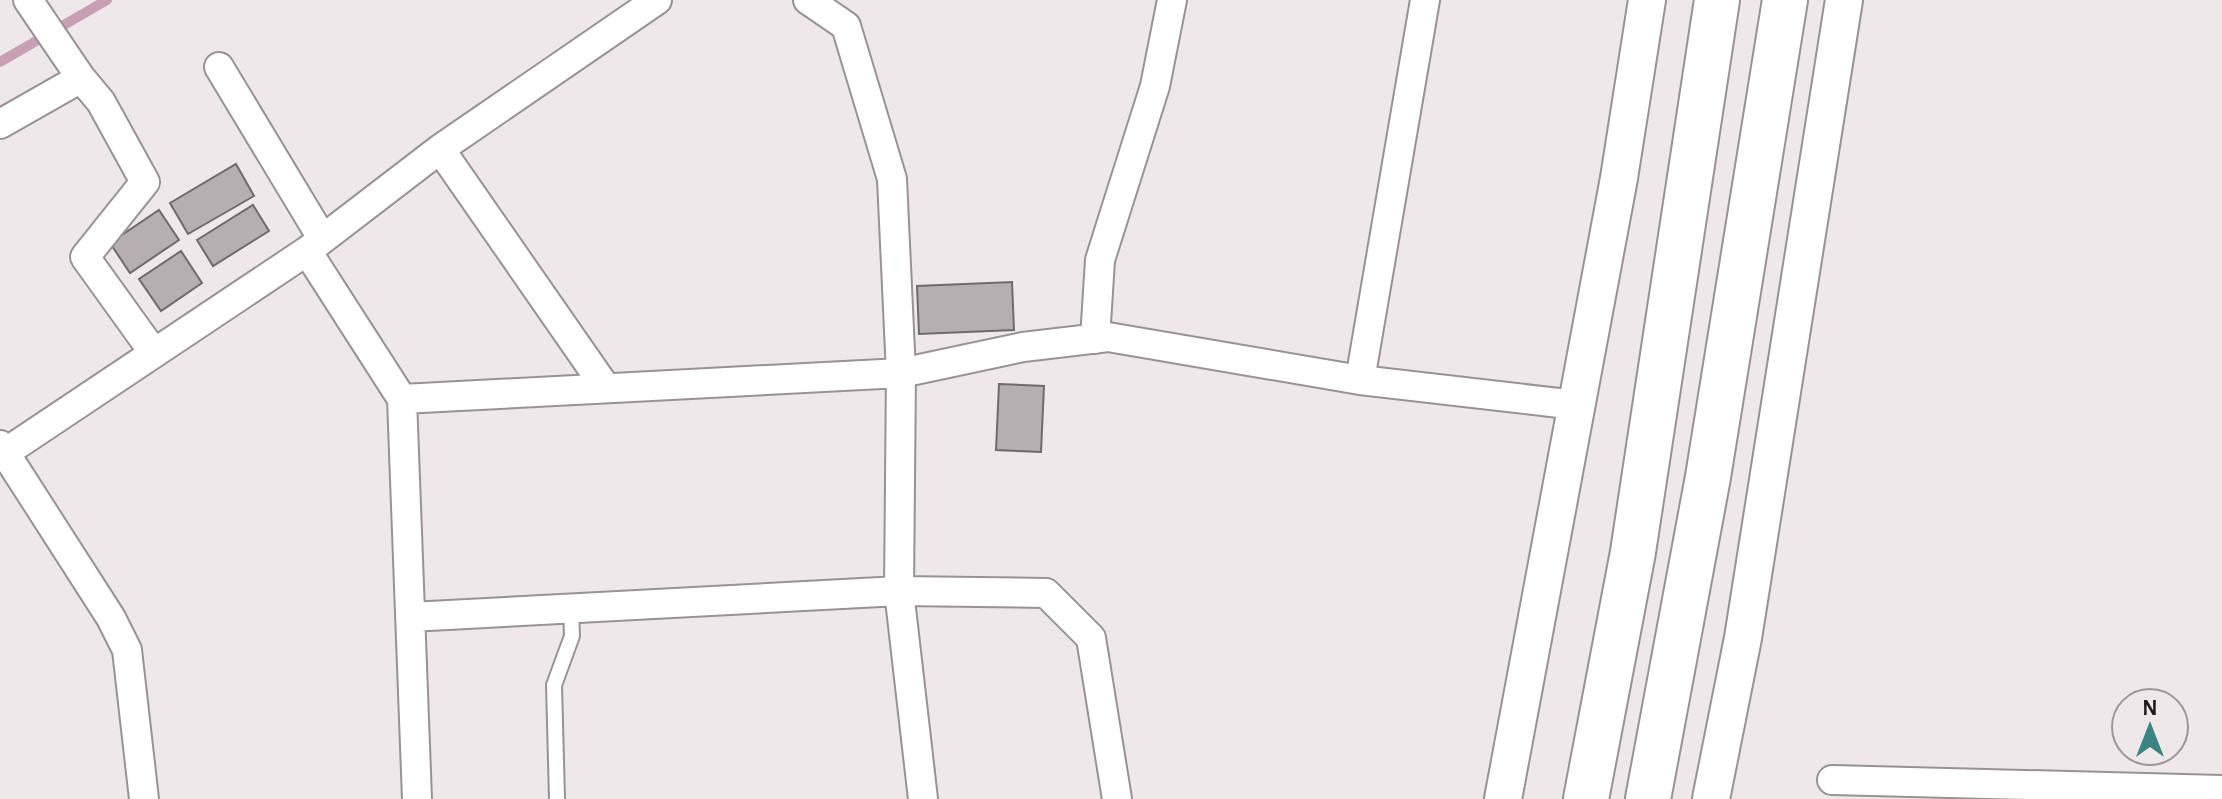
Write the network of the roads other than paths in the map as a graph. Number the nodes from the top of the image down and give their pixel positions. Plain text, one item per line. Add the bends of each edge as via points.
1 (28, 0) edge
2 (657, 0) edge
3 (808, 0) edge
4 (1172, 0) edge
5 (1425, 0) edge
6 (1647, 0) edge
7 (1717, 0) edge
8 (1785, 0) edge
9 (1844, 0) edge
10 (219, 67) dead end
11 (76, 71) junction
12 (0, 124) edge
13 (440, 149) junction
14 (315, 244) junction
15 (1095, 339) junction
16 (154, 353) junction
17 (901, 373) junction
18 (1360, 380) junction
19 (606, 388) junction
20 (402, 399) junction
21 (1576, 405) junction
22 (2, 451) edge
23 (899, 591) junction
24 (571, 609) junction
25 (410, 617) junction
26 (1832, 780) dead end
27 (2222, 790) edge
28 (144, 799) edge
29 (417, 799) edge
30 (557, 799) edge
31 (923, 799) edge
32 (1117, 799) edge
33 (1503, 799) edge
34 (1586, 799) edge
35 (1648, 799) edge
36 (1711, 799) edge

1 - 11 street
2 - 13 street
3 - 17 street via 846,26 892,179
4 - 15 street via 1155,86 1100,260
5 - 18 street
6 - 21 street
7 - 34 highway via 1633,552
8 - 35 highway via 1708,477
9 - 36 street via 1743,638
10 - 14 street
11 - 12 street
11 - 16 street via 101,102 145,182 85,257
13 - 14 street
13 - 19 street
14 - 16 street
14 - 20 street
15 - 17 street via 1023,347
15 - 18 street
16 - 22 street
17 - 19 street
17 - 23 street
18 - 21 street
19 - 20 street
20 - 25 street
21 - 33 street
22 - 28 street via 127,650
23 - 24 street
23 - 31 street
23 - 32 street via 1046,593 1091,638
24 - 25 street
24 - 30 lane via 572,636 554,685
25 - 29 street
26 - 27 street

